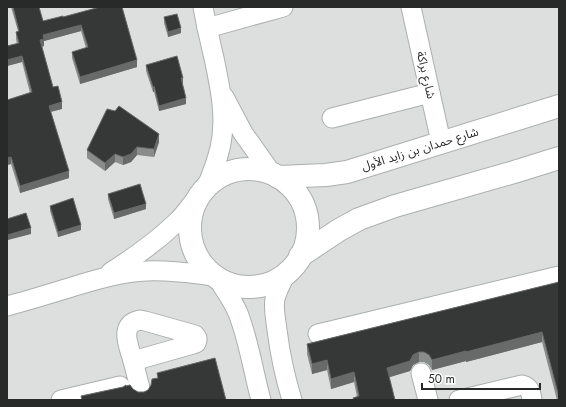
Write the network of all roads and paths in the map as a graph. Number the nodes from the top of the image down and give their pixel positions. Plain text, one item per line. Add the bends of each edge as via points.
1 (203, 7) edge
2 (283, 7) edge
3 (411, 7) edge
4 (207, 28) junction
5 (220, 89) junction
6 (430, 93) junction
7 (559, 106) edge
8 (332, 118) dead end
9 (441, 142) junction
10 (556, 161) edge
11 (275, 175) junction
12 (203, 190) junction
13 (300, 256) junction
14 (286, 274) junction
15 (559, 276) edge
16 (100, 278) junction
17 (216, 278) junction
18 (7, 306) edge
19 (318, 334) dead end
20 (133, 361) dead end
21 (421, 373) dead end
22 (120, 386) edge
23 (141, 392) edge
24 (61, 400) edge
25 (261, 400) edge
26 (292, 400) edge
27 (428, 400) edge
28 (459, 400) edge
29 (532, 400) edge

1 - 4 street
2 - 4 street
3 - 6 street, شارع براكة
4 - 5 street
5 - 11 street via 243,133
5 - 12 street via 223,128 220,148
6 - 8 street
6 - 9 street, شارع براكة
7 - 9 main road, شارع حمدان بن زايد الأول
9 - 11 main road, شارع حمدان بن زايد الأول via 347,172 326,175
10 - 13 main road via 395,206 359,219
11 - 12 main road via 255,169 238,170 221,176
11 - 13 main road via 292,188 302,203 308,221 307,239
12 - 16 street via 179,220 155,242
12 - 17 main road via 190,216 190,238 198,260
13 - 14 main road
14 - 17 main road via 260,286 245,287 231,285
14 - 26 street via 278,290 274,310
15 - 19 street via 408,320
16 - 17 street via 123,273 168,270
16 - 18 street
17 - 25 street via 238,312
20 - 23 street
21 - 27 street
22 - 24 street
28 - 29 street via 522,385 529,390

